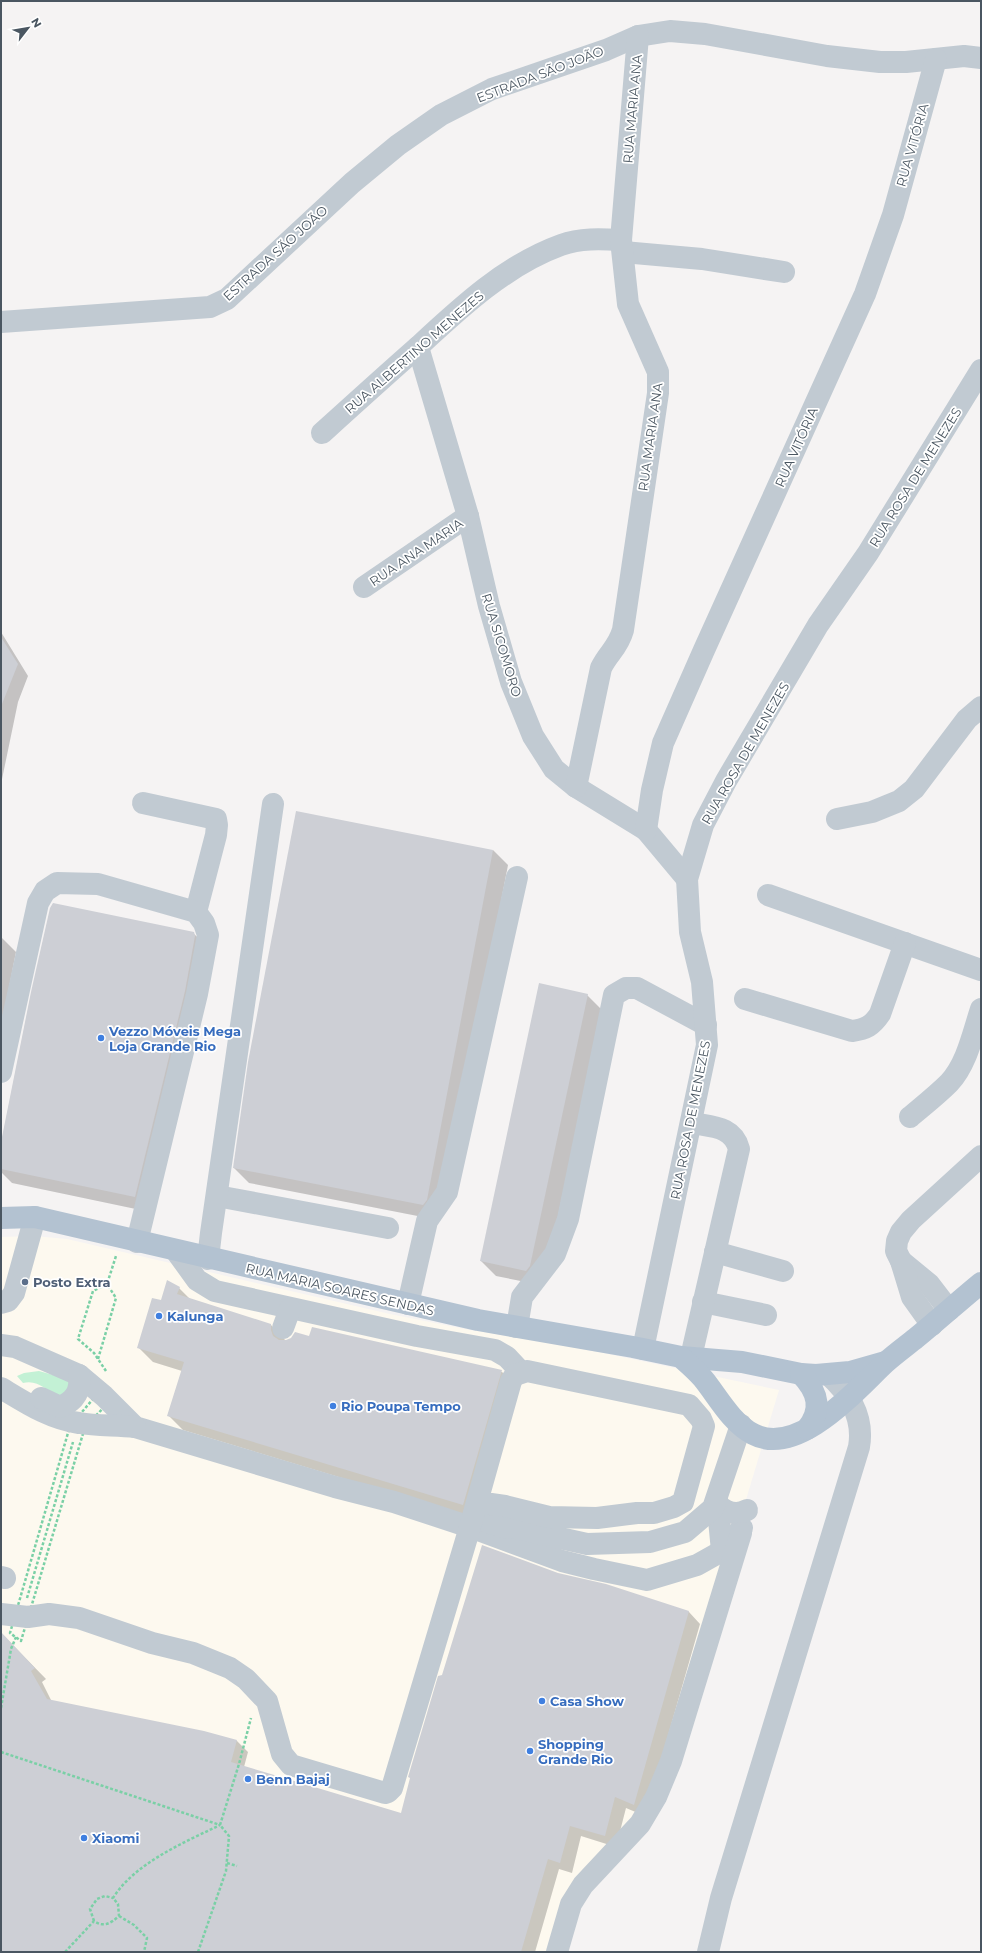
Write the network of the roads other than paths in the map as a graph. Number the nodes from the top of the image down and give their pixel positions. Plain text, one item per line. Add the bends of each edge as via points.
1 (638, 36) junction
2 (981, 58) edge
3 (936, 59) junction
4 (622, 246) junction
5 (784, 272) dead end
6 (1, 322) edge
7 (418, 347) junction
8 (981, 370) edge
9 (322, 434) dead end
10 (468, 516) junction
11 (364, 587) dead end
12 (981, 707) edge
13 (576, 787) junction
14 (143, 803) dead end
15 (273, 804) dead end
16 (837, 819) dead end
17 (646, 830) junction
18 (517, 877) dead end
19 (687, 879) junction
20 (768, 895) dead end
21 (196, 912) junction
22 (905, 943) junction
23 (981, 970) edge
24 (745, 999) dead end
25 (981, 1009) edge
26 (706, 1025) junction
27 (1, 1072) edge
28 (910, 1117) dead end
29 (692, 1123) junction
30 (981, 1156) edge
31 (217, 1196) junction
32 (34, 1217) junction
33 (1, 1218) edge
34 (388, 1228) dead end
35 (129, 1240) junction
36 (176, 1251) junction
37 (715, 1252) junction
38 (208, 1259) junction
39 (901, 1261) junction
40 (784, 1271) dead end
41 (981, 1283) edge
42 (703, 1302) junction
43 (1, 1303) edge
44 (408, 1304) junction
45 (949, 1310) junction
46 (766, 1315) dead end
47 (932, 1325) junction
48 (517, 1327) junction
49 (1, 1345) edge
50 (644, 1349) junction
51 (686, 1357) junction
52 (742, 1362) junction
53 (885, 1362) junction
54 (521, 1372) junction
55 (801, 1374) junction
56 (1, 1375) edge
57 (79, 1375) junction
58 (829, 1375) junction
59 (1, 1388) edge
60 (850, 1399) junction
61 (724, 1406) junction
62 (742, 1426) junction
63 (135, 1427) junction
64 (807, 1429) junction
65 (718, 1502) junction
66 (473, 1515) junction
67 (745, 1519) junction
68 (722, 1551) junction
69 (17, 1615) edge
70 (557, 1952) edge
71 (708, 1952) edge

1 - 3 street, ESTRADA SÃO JOÃO via 670,31 705,34 827,56 880,62
1 - 4 street, RUA MARIA ANA
1 - 6 street, ESTRADA SÃO JOÃO via 606,50 492,89 440,115 398,144 227,299 210,307
2 - 3 street, ESTRADA SÃO JOÃO via 964,56
3 - 17 street, RUA VITÓRIA via 893,215 865,294 663,743
4 - 5 street, RUA ALBERTINO MENEZES
4 - 7 street, RUA ALBERTINO MENEZES via 593,238 562,245 538,255 512,270 462,306
4 - 13 street, RUA MARIA ANA via 628,304 658,372 658,393 623,630 615,650 601,668
7 - 9 street, RUA ALBERTINO MENEZES
7 - 10 street, RUA SICOMORO
8 - 19 street, RUA ROSA DE MENEZES via 868,553 818,625 726,781 703,825
10 - 11 street, RUA ANA MARIA
10 - 13 street, RUA SICOMORO via 489,606 511,682 533,736 554,769
12 - 16 street via 967,719 914,789 899,801 872,812
13 - 17 street, RUA SICOMORO
14 - 21 street via 216,819 216,835
15 - 31 street
17 - 19 street, RUA SICOMORO
18 - 44 street via 447,1192 427,1221
19 - 26 street, RUA ROSA DE MENEZES via 690,932 702,982
20 - 22 street
21 - 27 street via 98,884 57,884 45,891 38,903
21 - 35 street via 204,923 208,935 197,994
22 - 23 street
22 - 24 street via 880,1014 874,1023 864,1029 852,1031
25 - 28 street via 957,1072 950,1082
26 - 29 street, RUA ROSA DE MENEZES via 707,1044
26 - 48 street via 637,988 626,988 614,995 568,1219 555,1254 522,1297
29 - 37 street via 725,1130 737,1140 739,1149
29 - 50 street, RUA ROSA DE MENEZES
30 - 39 street via 901,1232 896,1251
31 - 34 street
31 - 38 street
32 - 33 main road, RUA MARIA SOARES SENDAS
32 - 35 main road, RUA MARIA SOARES SENDAS
32 - 43 street via 14,1293 8,1301
35 - 36 main road, RUA MARIA SOARES SENDAS
36 - 38 main road, RUA MARIA SOARES SENDAS
36 - 54 street via 197,1280 214,1291 287,1318 495,1350 507,1357
37 - 40 street
37 - 42 street
38 - 44 main road, RUA MARIA SOARES SENDAS
39 - 45 street via 929,1284
39 - 47 street via 912,1297
41 - 45 main road, RUA MARIA SOARES SENDAS
42 - 46 street
42 - 51 street
44 - 48 main road, RUA MARIA SOARES SENDAS
45 - 47 main road, RUA MARIA SOARES SENDAS
47 - 53 main road, RUA MARIA SOARES SENDAS
48 - 50 main road, RUA MARIA SOARES SENDAS
49 - 57 street via 15,1347
50 - 51 main road, RUA MARIA SOARES SENDAS
51 - 52 main road, RUA MARIA SOARES SENDAS
51 - 61 main road, RUA MARIA SOARES SENDAS
52 - 55 main road, RUA MARIA SOARES SENDAS
52 - 61 main road via 728,1369 721,1379 720,1390
53 - 58 main road, RUA MARIA SOARES SENDAS
53 - 60 main road, RUA MARIA SOARES SENDAS
54 - 66 street via 511,1381
54 - 66 street via 527,1371 689,1404 704,1426 683,1502 654,1513 597,1518 549,1517 505,1506
55 - 58 main road, RUA MARIA SOARES SENDAS
55 - 64 main road via 812,1386 817,1403 815,1417
56 - 57 street via 24,1390 60,1407 75,1398 80,1387
57 - 63 street
58 - 60 street
59 - 63 street via 38,1410 80,1423
60 - 64 main road, RUA MARIA SOARES SENDAS
60 - 71 street via 860,1425 859,1447 721,1898
61 - 62 main road, RUA MARIA SOARES SENDAS
62 - 64 main road, RUA MARIA SOARES SENDAS via 754,1435 775,1440 794,1436
62 - 65 street
63 - 66 street via 335,1487 394,1502
65 - 66 street via 685,1532 650,1542 587,1544 503,1527
65 - 67 street via 724,1511 741,1513
65 - 68 street
66 - 68 street via 562,1562 647,1580 697,1565
66 - 69 street via 392,1788 388,1792 380,1793 291,1765 282,1754 267,1701 246,1679 230,1668 193,1653 145,1641 79,1618 49,1614
67 - 68 street
67 - 70 street via 671,1761 656,1797 640,1824 583,1885 571,1904

